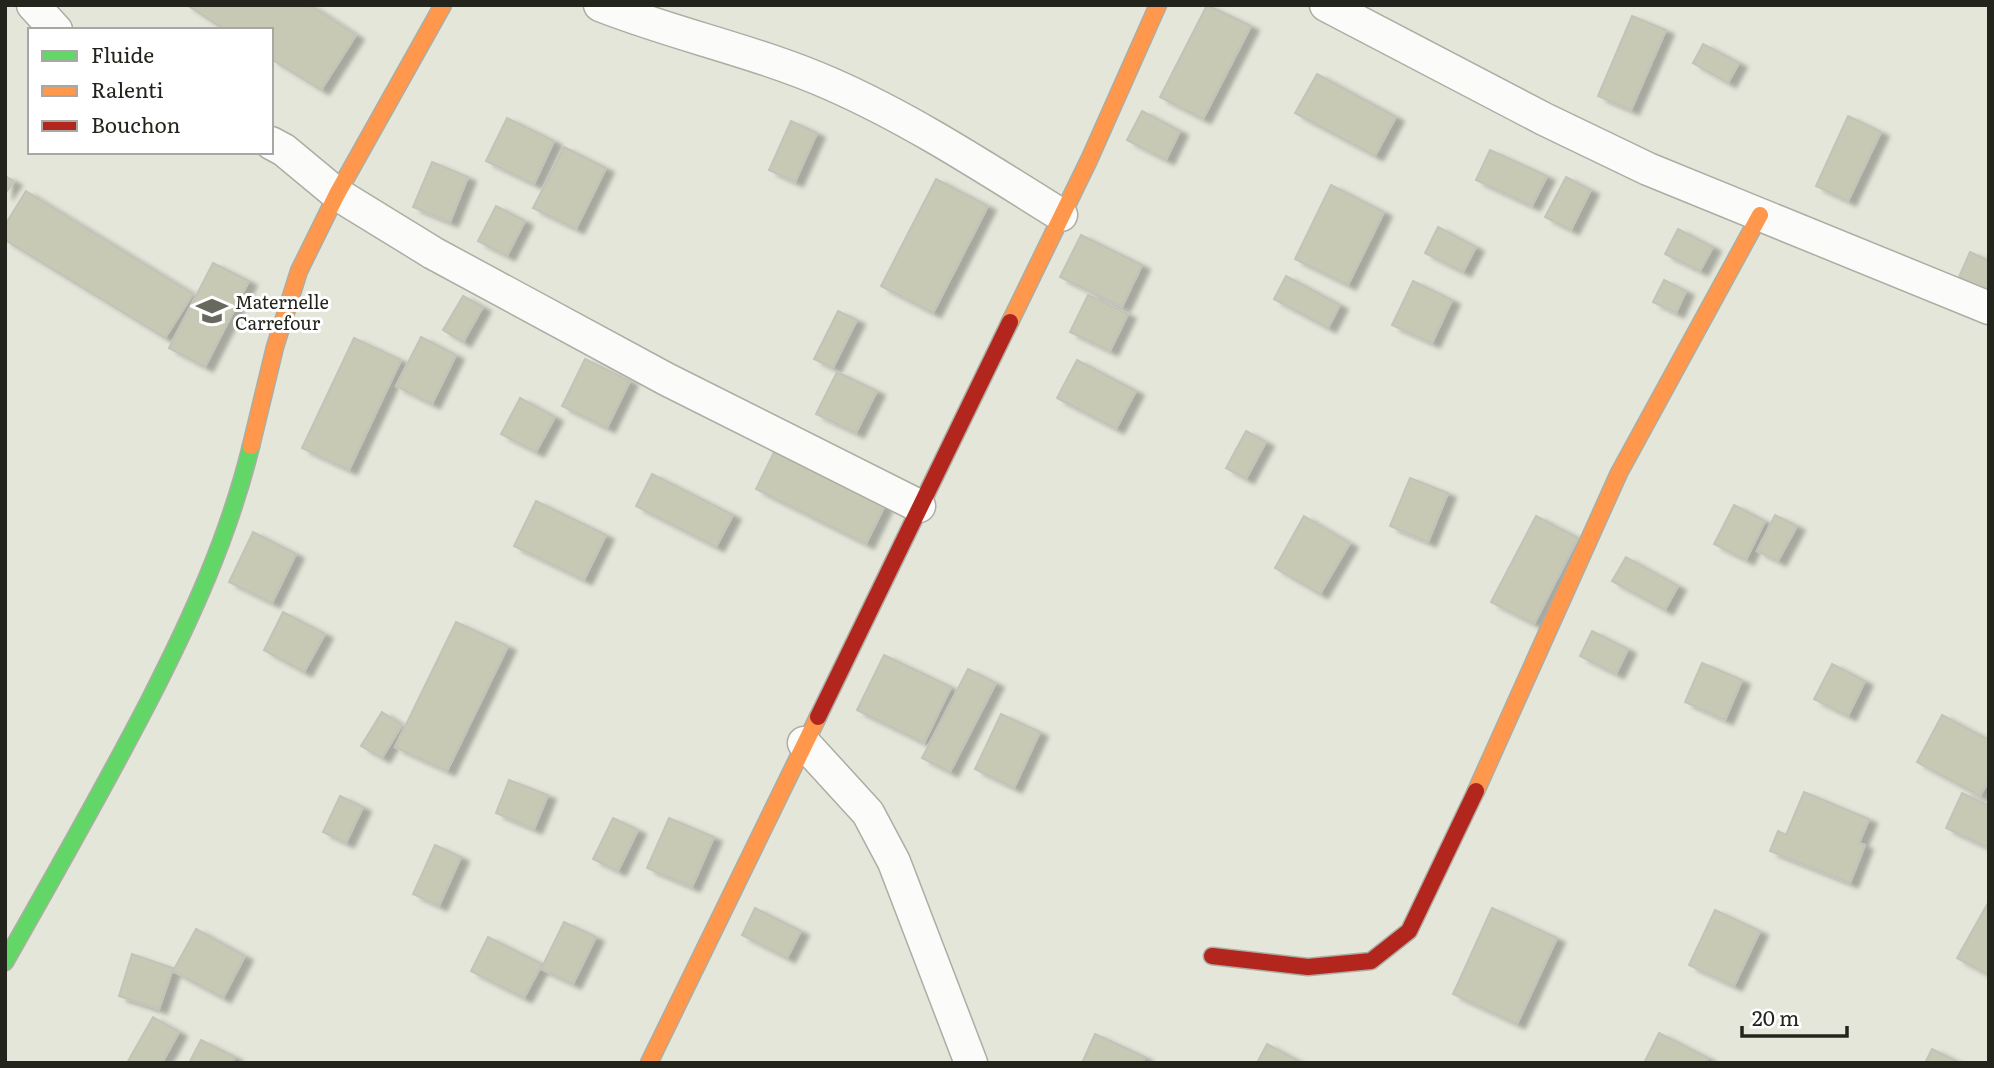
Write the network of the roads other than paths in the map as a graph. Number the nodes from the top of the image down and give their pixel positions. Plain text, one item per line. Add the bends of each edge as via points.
1 (33, 5) edge
2 (443, 5) edge
3 (600, 5) edge
4 (1158, 5) edge
5 (1326, 5) edge
6 (54, 28) edge
7 (273, 144) edge
8 (337, 194) junction
9 (1061, 215) junction
10 (1760, 215) junction
11 (1989, 308) edge
12 (919, 506) junction
13 (804, 743) junction
14 (1212, 956) dead end
15 (5, 962) edge
16 (649, 1063) edge
17 (971, 1063) edge

1 - 6 street
2 - 8 street
3 - 9 street via 759,55 832,84 904,121
4 - 9 street
5 - 10 street via 1544,119
7 - 8 street
8 - 12 street via 533,308
8 - 15 street via 299,271 240,491 218,554 117,764
9 - 12 street
10 - 11 street
10 - 14 street via 1619,473 1496,751 1409,930 1371,961 1308,967
12 - 13 street
13 - 16 street
13 - 17 street via 868,813 894,862

